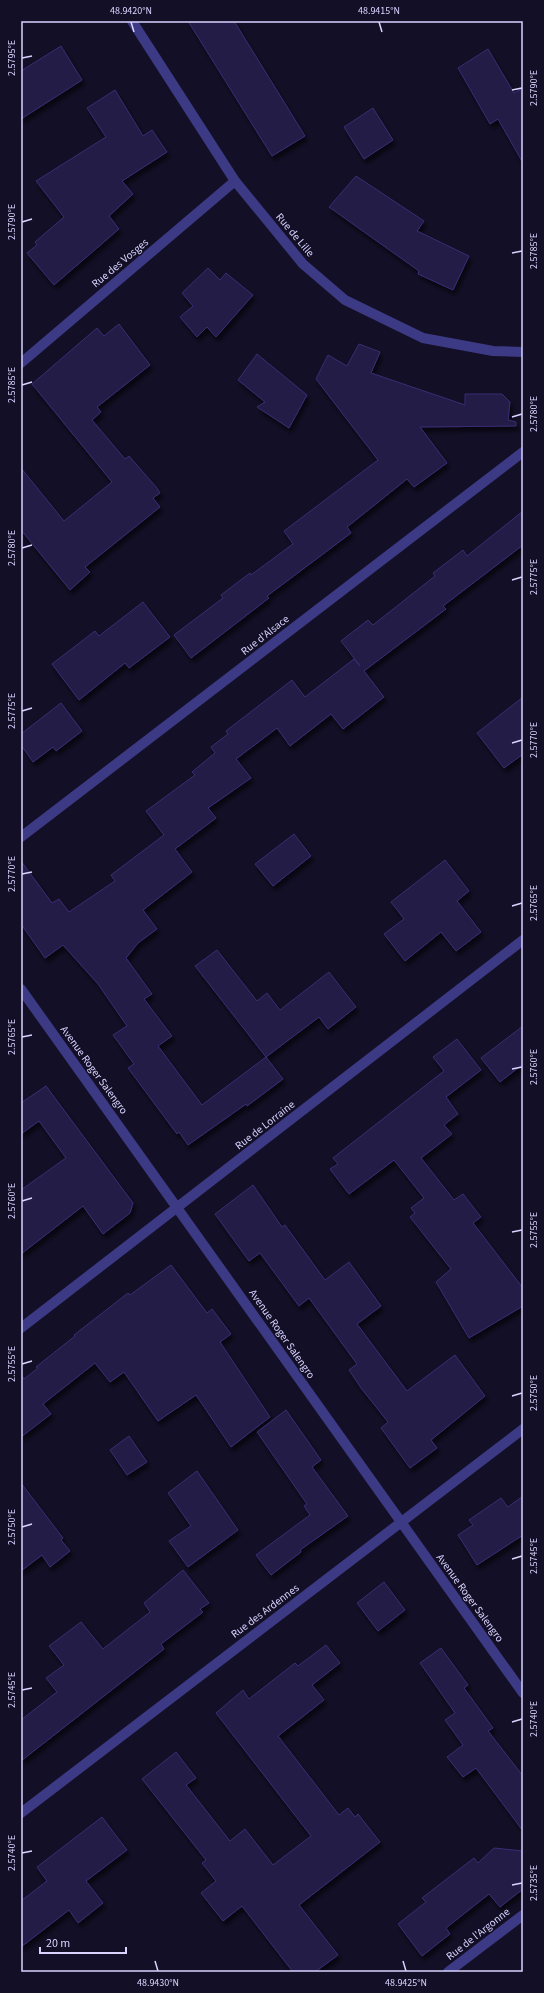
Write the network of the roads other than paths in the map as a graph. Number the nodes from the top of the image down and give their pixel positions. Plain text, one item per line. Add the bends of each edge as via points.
1 (132, 21) edge
2 (235, 180) junction
3 (523, 352) edge
4 (21, 363) edge
5 (523, 452) edge
6 (21, 837) edge
7 (523, 940) edge
8 (21, 989) edge
9 (178, 1208) junction
10 (21, 1328) edge
11 (523, 1429) edge
12 (401, 1522) junction
13 (523, 1692) edge
14 (21, 1813) edge
15 (523, 1915) edge
16 (448, 1972) edge

1 - 2 street, Rue de Lille
2 - 3 street, Rue de Lille via 302,264 345,300 423,338 492,351
2 - 4 street, Rue des Vosges
5 - 6 street, Rue d'Alsace
7 - 9 street, Rue de Lorraine
8 - 9 street, Avenue Roger Salengro
9 - 10 street, Rue de Lorraine
9 - 12 street, Avenue Roger Salengro
11 - 12 street, Rue des Ardennes
12 - 13 street, Avenue Roger Salengro
12 - 14 street, Rue des Ardennes
15 - 16 street, Rue de l'Argonne

